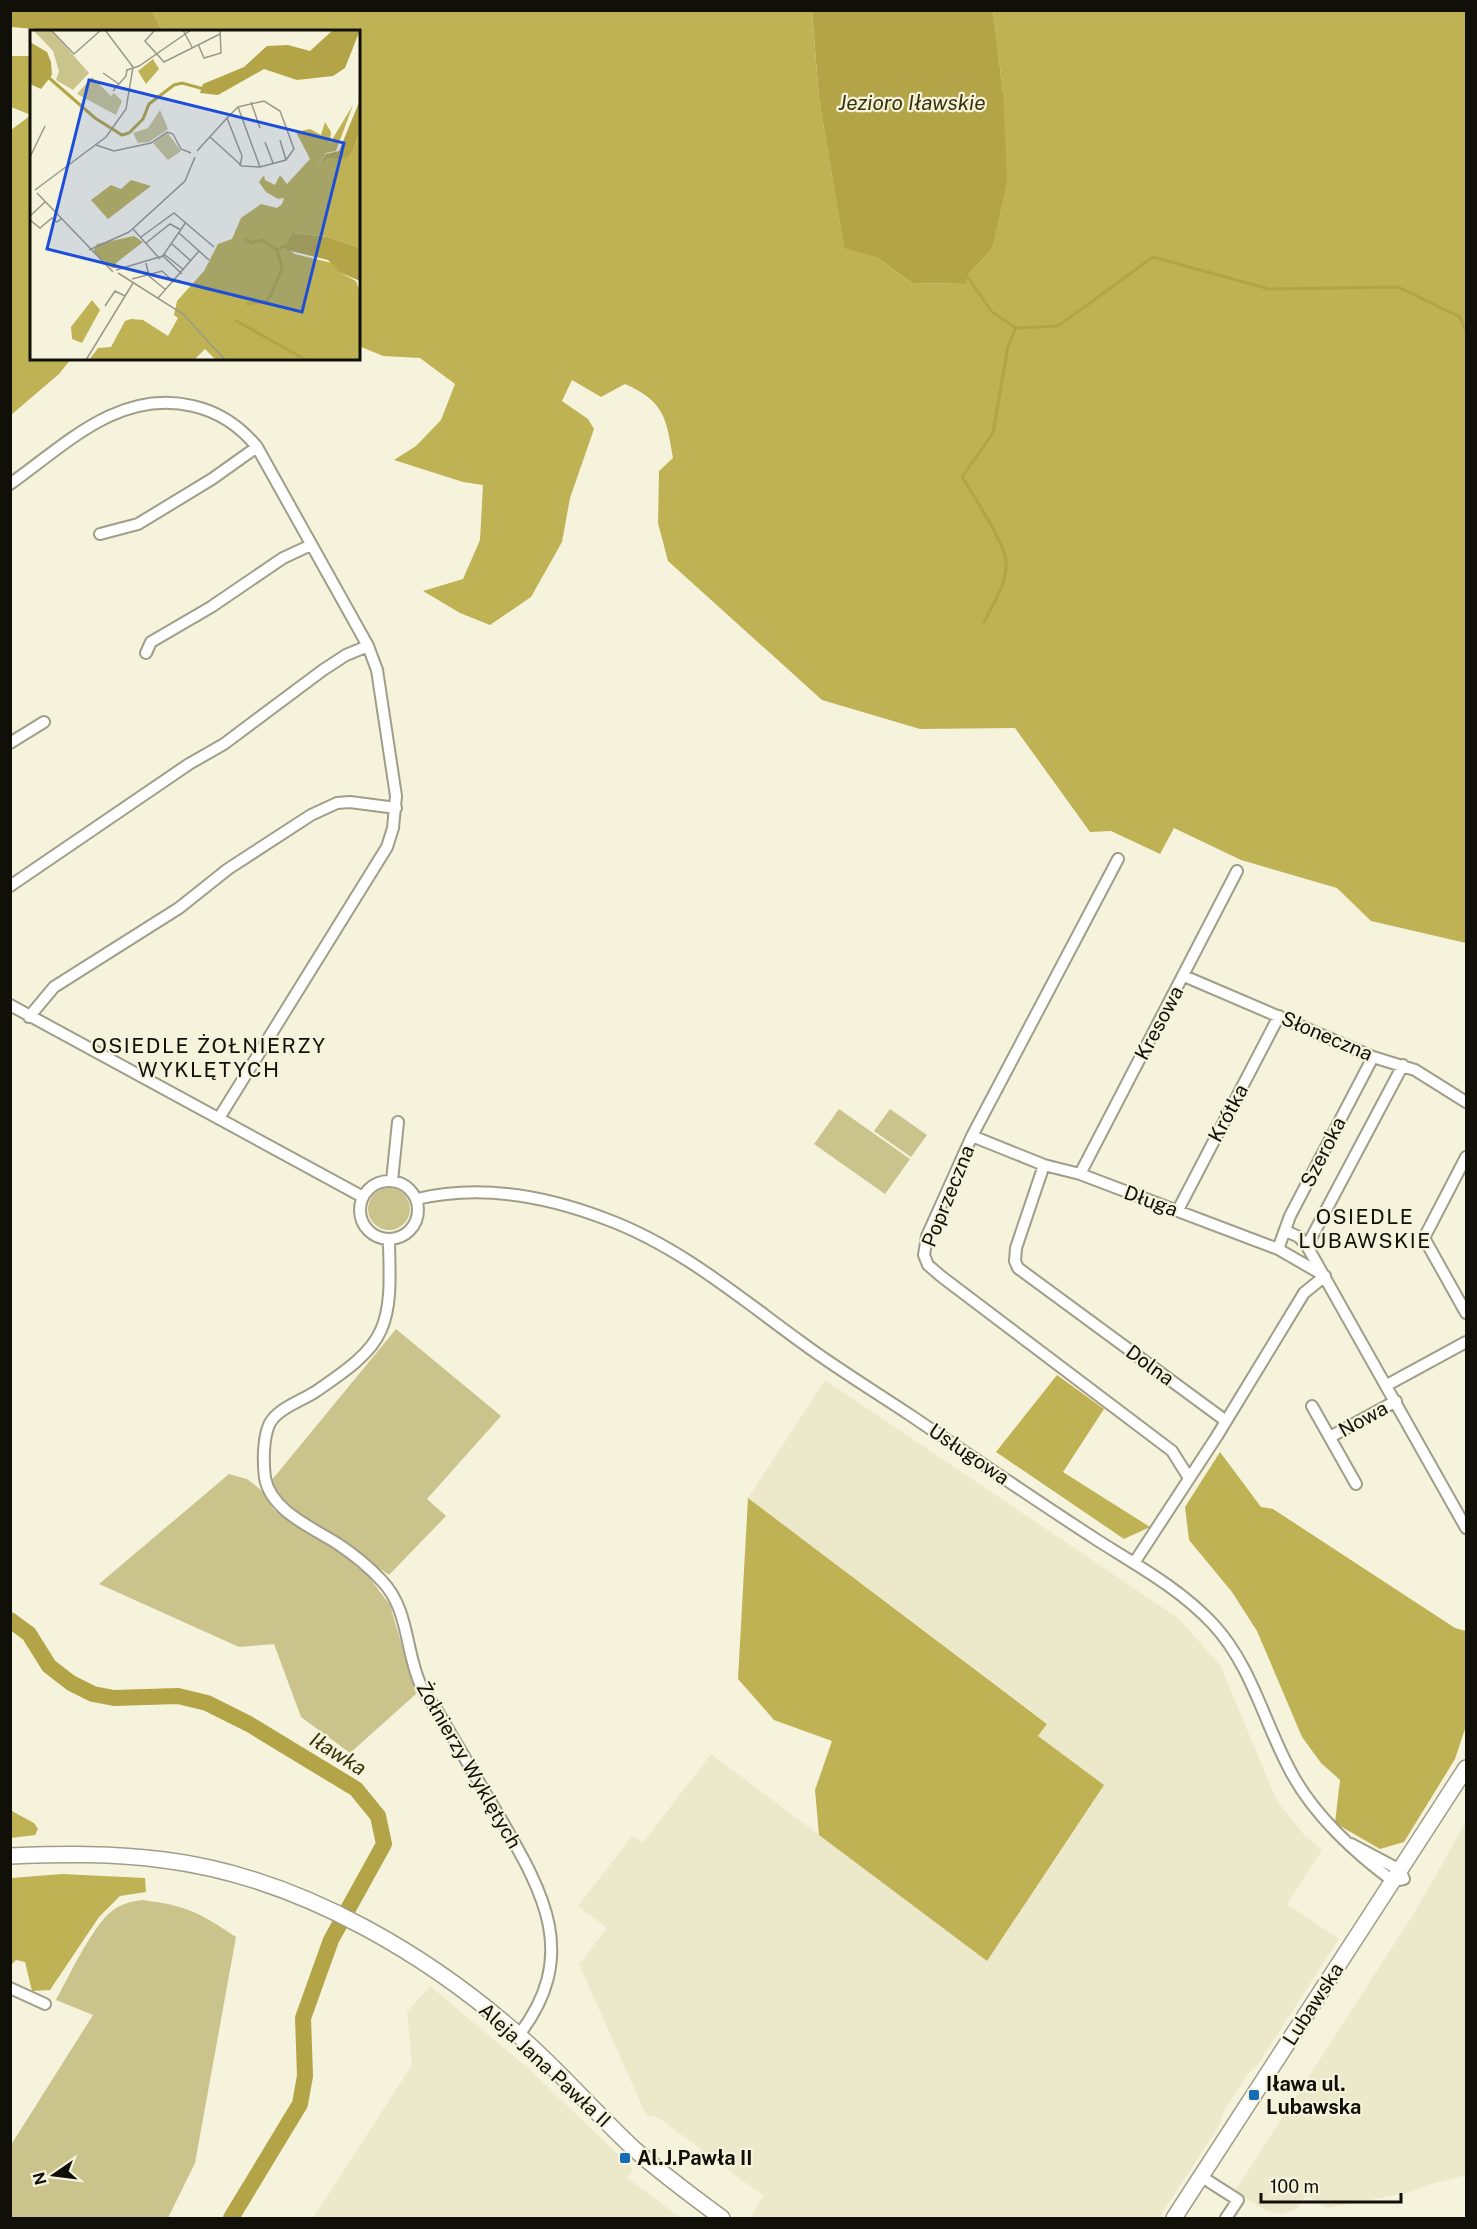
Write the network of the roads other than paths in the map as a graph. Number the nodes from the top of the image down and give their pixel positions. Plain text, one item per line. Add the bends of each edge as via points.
1 (257, 447) junction
2 (10, 484) edge
3 (100, 534) dead end
4 (311, 545) junction
5 (368, 646) junction
6 (146, 653) dead end
7 (44, 722) dead end
8 (10, 743) edge
9 (396, 808) junction
10 (1118, 859) dead end
11 (1237, 871) dead end
12 (10, 886) edge
13 (1184, 975) junction
14 (10, 1005) edge
15 (1279, 1016) junction
16 (29, 1017) junction
17 (1372, 1057) junction
18 (1403, 1065) junction
19 (1467, 1102) edge
20 (219, 1118) junction
21 (398, 1122) dead end
22 (972, 1137) junction
23 (1467, 1157) edge
24 (1044, 1165) junction
25 (1080, 1174) junction
26 (392, 1180) junction
27 (363, 1197) junction
28 (417, 1199) junction
29 (1178, 1210) junction
30 (1286, 1231) junction
31 (389, 1239) junction
32 (1307, 1246) junction
33 (1278, 1249) junction
34 (1325, 1276) junction
35 (1467, 1313) edge
36 (1467, 1342) edge
37 (1387, 1385) junction
38 (1396, 1401) junction
39 (1312, 1406) dead end
40 (1226, 1421) junction
41 (1330, 1437) junction
42 (1190, 1478) junction
43 (1356, 1484) dead end
44 (1467, 1528) edge
45 (1134, 1563) junction
46 (1467, 1768) edge
47 (10, 1856) edge
48 (1399, 1877) junction
49 (10, 1988) edge
50 (45, 2004) dead end
51 (518, 2036) junction
52 (1205, 2179) junction
53 (722, 2218) edge
54 (1174, 2218) edge
55 (1185, 2218) edge
56 (1226, 2218) edge

1 - 2 street via 220,415 174,401 150,402 114,412 94,423
1 - 3 street via 138,524
1 - 4 street
4 - 5 street
4 - 6 street via 283,558 151,642
5 - 9 street via 377,670
5 - 12 street via 323,670 224,744
7 - 8 street
9 - 16 street via 350,802 328,807 282,832 178,908 54,987
9 - 20 street via 387,847
10 - 22 street, Poprzeczna
11 - 13 street, Kresowa
13 - 15 street, Słoneczna
13 - 25 street, Kresowa
14 - 16 street
15 - 17 street, Słoneczna
15 - 29 street, Krótka
16 - 20 street
17 - 18 street, Słoneczna
17 - 30 street, Szeroka via 1290,1216
18 - 19 street, Słoneczna
18 - 32 street, Szeroka
20 - 27 street
21 - 26 street
22 - 24 street, Długa
22 - 42 street, Poprzeczna via 927,1236 924,1248 928,1265 1172,1451
23 - 35 street via 1424,1238
24 - 25 street, Długa
24 - 40 street, Dolna via 1016,1248 1018,1268
25 - 29 street, Długa
26 - 27 street via 368,1188
26 - 28 street via 408,1186
27 - 31 street via 360,1215 366,1228 377,1237
28 - 31 street via 415,1225 405,1235
28 - 45 street, Usługowa via 464,1191 546,1200 605,1218 673,1251 804,1344
29 - 33 street, Długa
30 - 32 street
30 - 33 street, Szeroka
31 - 51 street, Żołnierzy Wyklętych via 388,1298 381,1330 362,1356 279,1413 270,1424 265,1449 266,1482 288,1513 340,1546 391,1592 405,1626 422,1690 535,1878 548,1914 551,1951 541,2000
32 - 34 street
33 - 34 street, Długa
34 - 37 street
34 - 40 street via 1304,1293
36 - 37 street
37 - 38 street
38 - 41 street, Nowa
38 - 44 street
39 - 41 street, Nowa
40 - 42 street
41 - 43 street, Nowa
42 - 45 street
45 - 48 street, Usługowa via 1171,1585 1216,1627 1246,1675 1297,1783 1316,1810 1351,1844
46 - 48 main road, Lubawska
47 - 51 main road, Aleja Jana Pawła II via 77,1854 166,1860 238,1876 302,1897 385,1940
48 - 52 main road, Lubawska
49 - 50 street
51 - 53 main road, Aleja Jana Pawła II via 634,2148
52 - 54 main road, Lubawska
52 - 55 main road, Lubawska
52 - 56 street via 1238,2200

